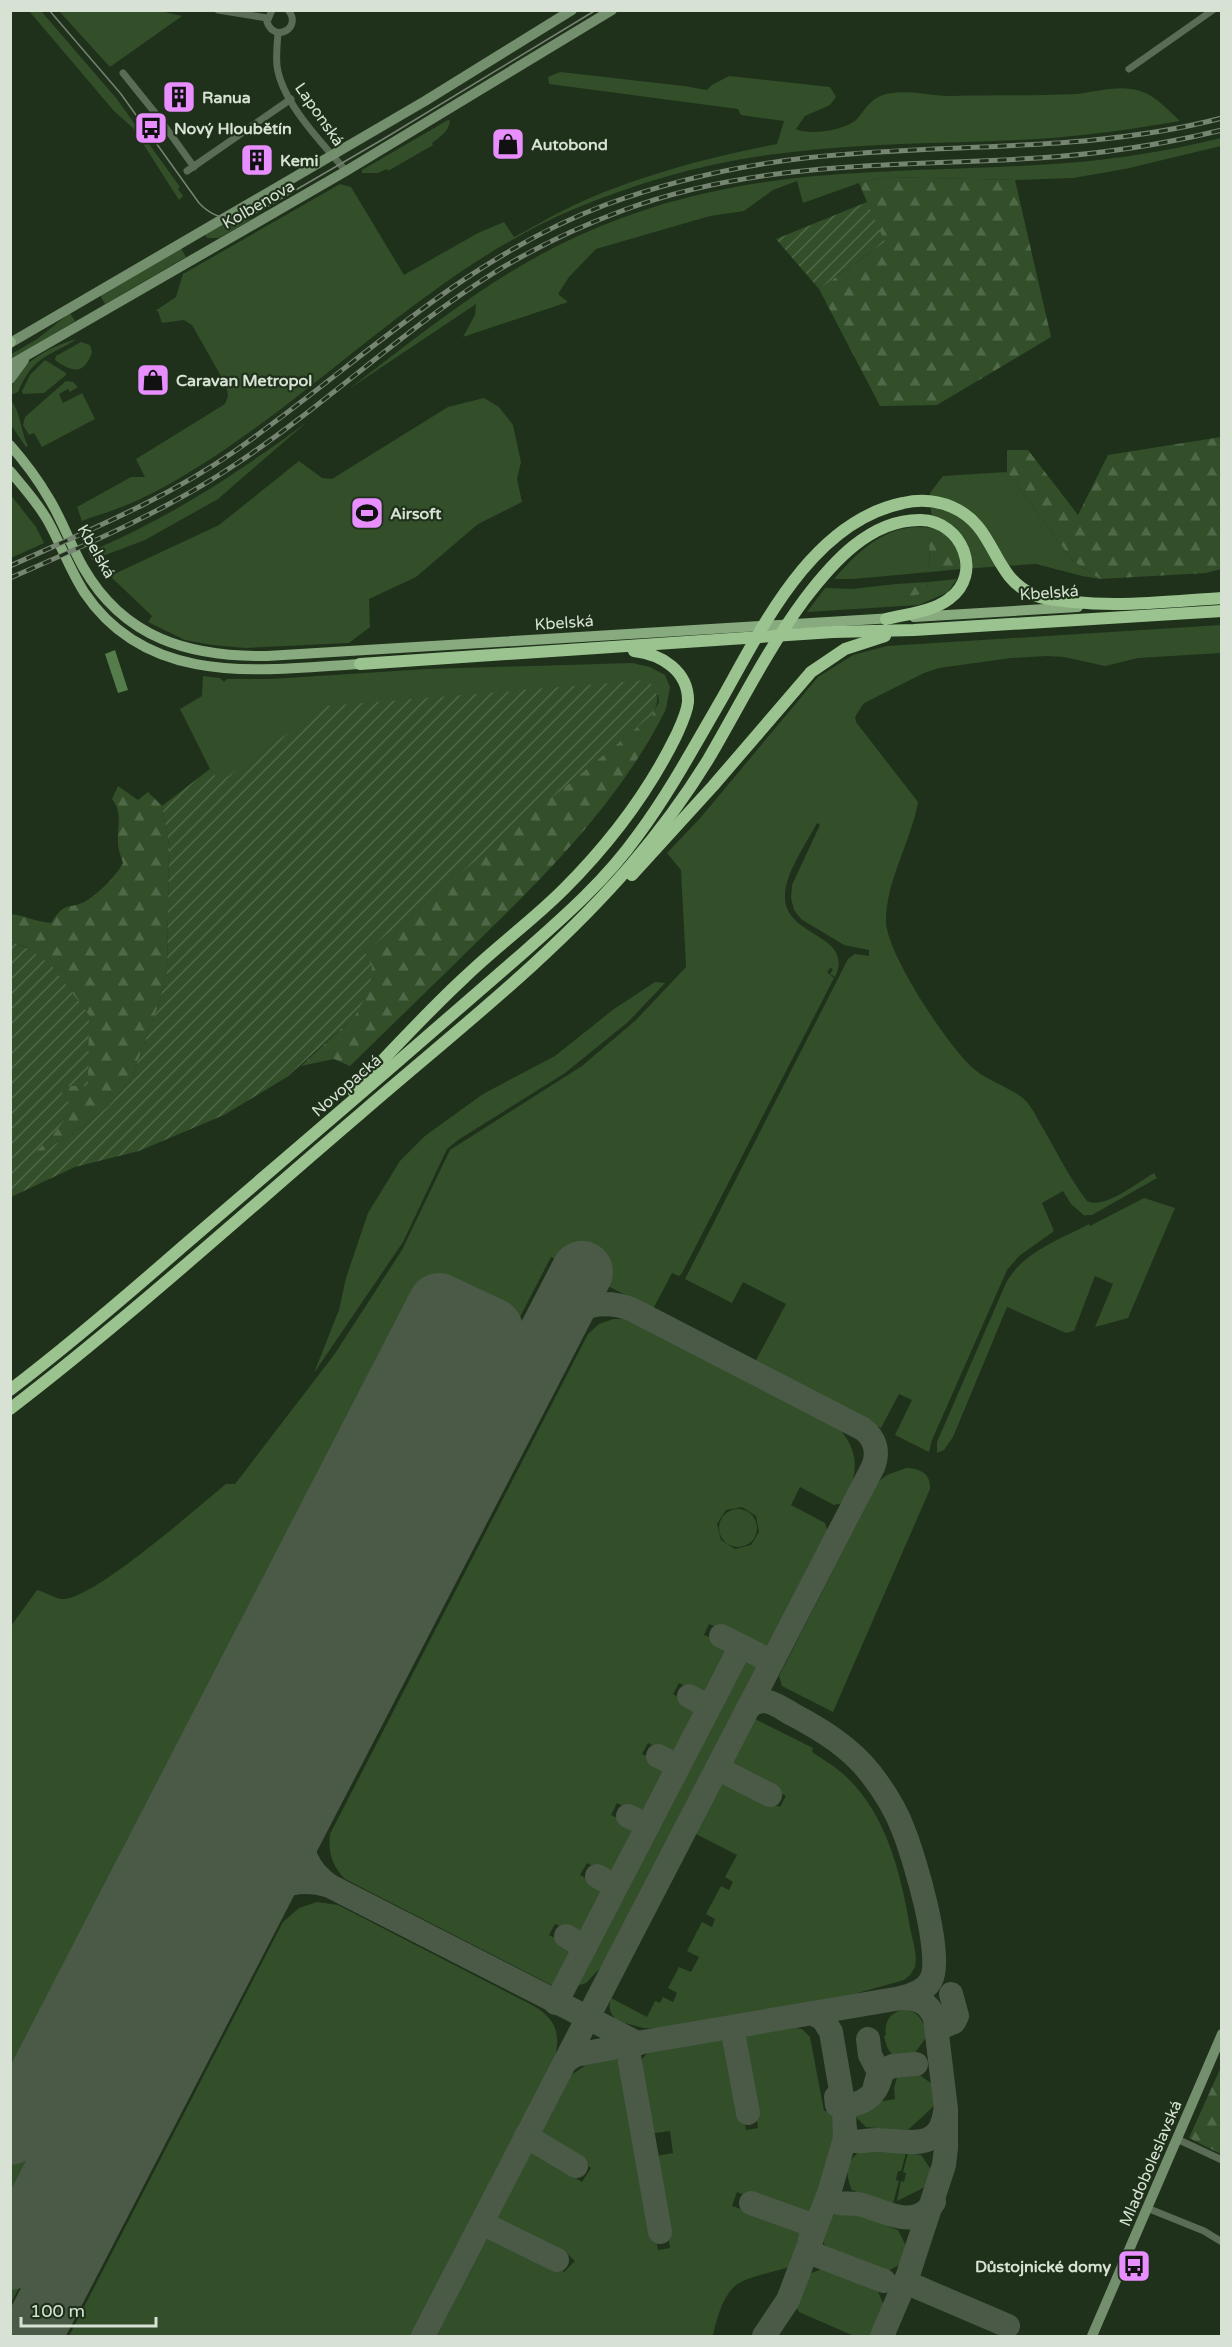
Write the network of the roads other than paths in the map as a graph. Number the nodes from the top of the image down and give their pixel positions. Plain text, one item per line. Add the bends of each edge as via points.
1 (218, 10) edge
2 (272, 10) edge
3 (288, 10) edge
4 (572, 10) edge
5 (612, 10) edge
6 (1213, 10) edge
7 (267, 18) junction
8 (278, 33) junction
9 (1129, 69) dead end
10 (123, 73) dead end
11 (291, 99) junction
12 (332, 155) junction
13 (194, 167) junction
14 (187, 171) dead end
15 (346, 171) junction
16 (11, 343) edge
17 (28, 356) junction
18 (10, 365) edge
19 (10, 379) edge
20 (12, 444) edge
21 (10, 471) edge
22 (1221, 598) edge
23 (1106, 605) junction
24 (1221, 611) edge
25 (886, 619) junction
26 (914, 630) junction
27 (596, 648) junction
28 (360, 664) joint
29 (579, 921) junction
30 (298, 1148) junction
31 (10, 1390) edge
32 (10, 1409) edge
33 (1221, 2034) edge
34 (1176, 2139) junction
35 (1221, 2160) edge
36 (1147, 2208) junction
37 (1221, 2242) edge
38 (1092, 2337) edge

1 - 7 street
2 - 7 street
3 - 8 street via 293,18 291,26
4 - 12 main road, Kolbenova
5 - 15 main road, Kolbenova
6 - 9 street
7 - 8 street via 268,26
8 - 11 street, Laponská via 278,67
10 - 13 street
11 - 12 street, Laponská
11 - 13 street
12 - 15 street, Laponská
12 - 16 main road, Kolbenova
13 - 14 street
15 - 17 main road, Kolbenova
17 - 18 main road, Kolbenova
17 - 19 main road
20 - 25 main road, Kbelská via 49,498 84,568 106,598 154,635 206,653 278,656
21 - 28 main road, Kbelská via 48,521 95,606 116,627 146,647 178,661 215,669
22 - 23 highway, Kbelská
23 - 25 main road, Kbelská
23 - 30 highway, Novopacká via 1046,599 1029,593 1001,566 980,527 953,507 918,501 884,508 849,527 821,550 776,605 676,778 603,878
24 - 26 highway, Kbelská
25 - 29 highway via 938,606 961,587 966,570 964,552 955,535 944,526 914,521 881,530 858,543 830,569 763,663 687,793 646,847
26 - 27 highway, Kbelská
26 - 29 highway via 862,642 819,665 628,880
27 - 28 highway, Kbelská
27 - 30 highway via 652,655 673,666 684,682 686,713 659,766 624,819 569,883 464,977
29 - 32 highway, Novopacká via 119,1321
30 - 31 highway, Novopacká via 101,1318
33 - 34 main road, Mladoboleslavská
34 - 35 street
34 - 36 main road, Mladoboleslavská
36 - 37 street
36 - 38 main road, Mladoboleslavská

